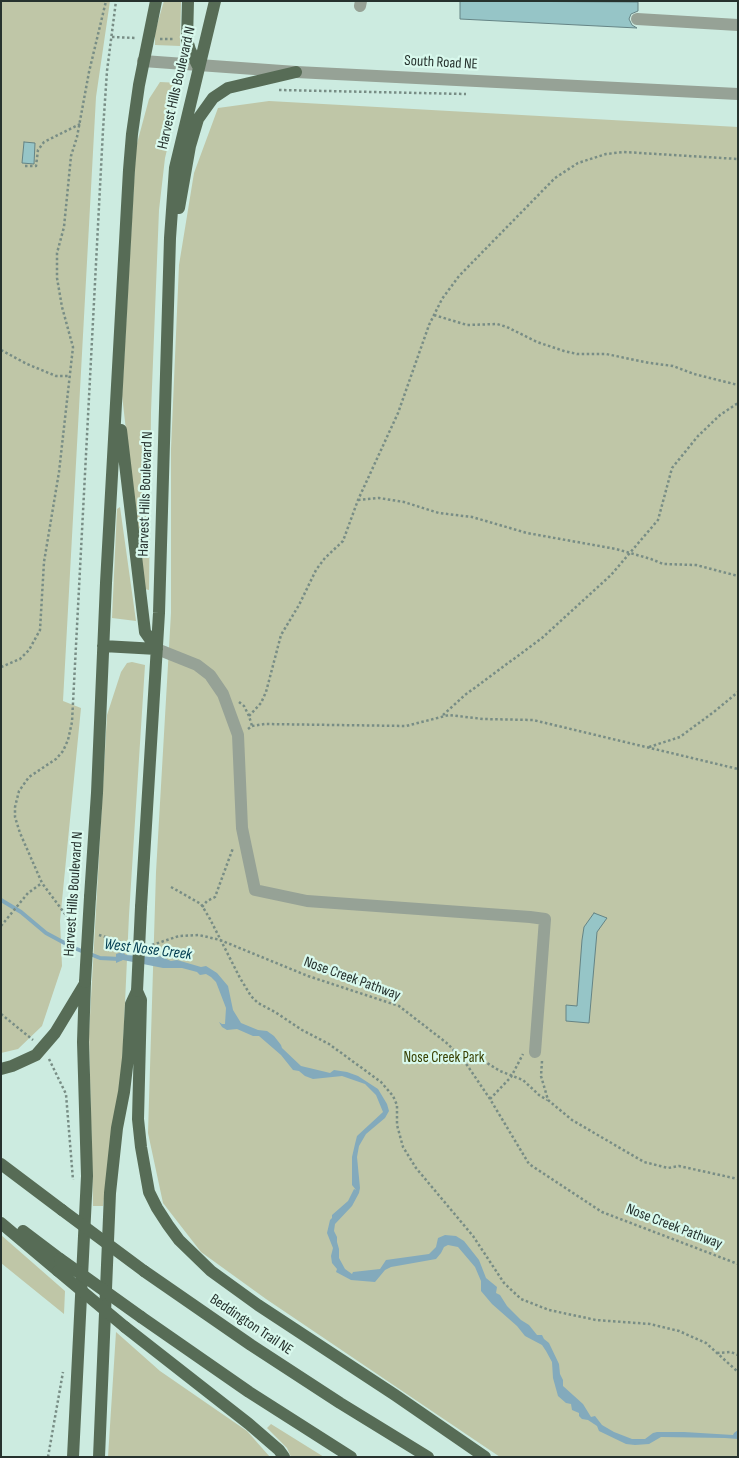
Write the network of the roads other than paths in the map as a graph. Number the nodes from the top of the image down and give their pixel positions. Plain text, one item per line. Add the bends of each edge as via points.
1 (156, 1) edge
2 (188, 1) edge
3 (215, 1) edge
4 (637, 19) dead end
5 (738, 25) edge
6 (143, 61) junction
7 (198, 66) junction
8 (296, 72) junction
9 (738, 94) edge
10 (171, 231) junction
11 (116, 391) junction
12 (103, 646) junction
13 (157, 649) junction
14 (85, 982) junction
15 (137, 991) junction
16 (535, 1052) road end
17 (1, 1069) edge
18 (1, 1164) edge
19 (1, 1215) edge
20 (1, 1223) edge
21 (59, 1265) junction
22 (73, 1457) edge
23 (100, 1457) edge
24 (284, 1457) edge
25 (352, 1457) edge
26 (428, 1457) edge
27 (485, 1457) edge

1 - 6 main road, Harvest Hills Boulevard N
2 - 7 main road via 187,40
3 - 7 main road, Harvest Hills Boulevard N
4 - 5 street
6 - 7 street, South Road NE
6 - 11 main road, Harvest Hills Boulevard N via 132,134
7 - 8 street, South Road NE
7 - 10 main road, Harvest Hills Boulevard N via 175,168
8 - 9 street, South Road NE
8 - 10 main road via 228,88 204,107 190,146 178,212
10 - 13 main road, Harvest Hills Boulevard N
11 - 12 main road, Harvest Hills Boulevard N
11 - 13 main road via 145,632
12 - 13 main road
12 - 14 main road, Harvest Hills Boulevard N, bridge
13 - 15 main road, Harvest Hills Boulevard N, bridge
13 - 16 street via 197,665 210,675 223,694 238,735 242,824 254,890 307,900 530,916 545,920
14 - 17 main road via 55,1033 36,1055
14 - 22 main road, Harvest Hills Boulevard N via 83,1042 87,1191
15 - 23 main road via 131,1004 127,1067 110,1193
15 - 27 main road via 141,1000 140,1147 149,1192 179,1240 226,1282 258,1305
18 - 26 main road, Beddington Trail NE, bridge via 144,1271 292,1372
19 - 21 main road
20 - 21 main road
21 - 24 main road, bridge via 125,1327 250,1424
21 - 25 main road, bridge

